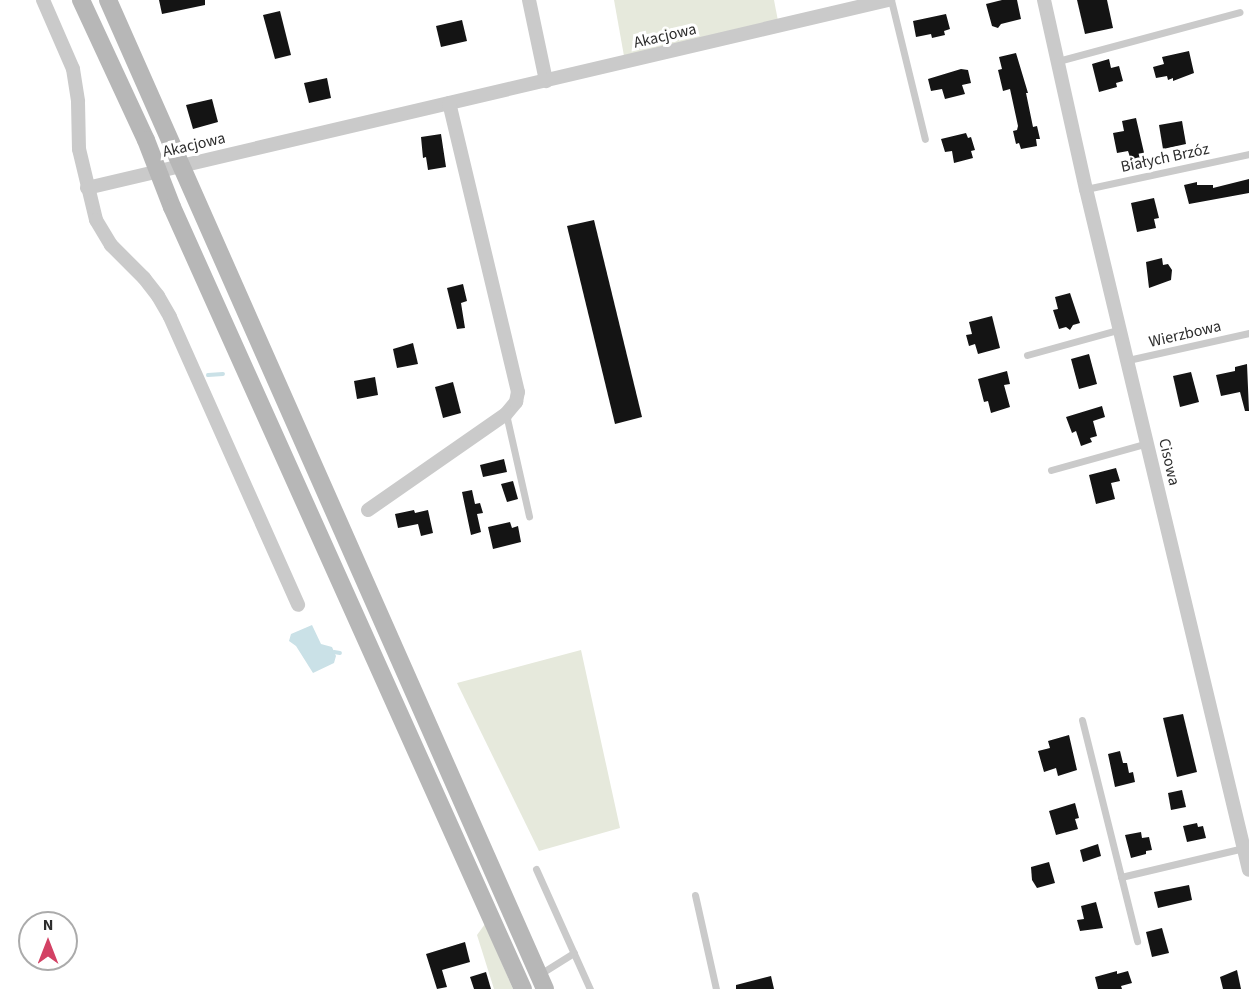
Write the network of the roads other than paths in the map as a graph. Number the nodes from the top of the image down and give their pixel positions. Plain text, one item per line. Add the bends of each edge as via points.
1 (43, 0) edge
2 (81, 0) edge
3 (108, 0) edge
4 (529, 0) edge
5 (889, 0) edge
6 (1044, 0) edge
7 (1240, 12) dead end
8 (1058, 61) junction
9 (546, 81) junction
10 (449, 103) junction
11 (925, 139) dead end
12 (1249, 154) edge
13 (180, 165) junction
14 (157, 170) junction
15 (87, 188) junction
16 (1086, 189) junction
17 (1120, 329) junction
18 (1249, 333) edge
19 (1027, 355) dead end
20 (1128, 360) junction
21 (506, 414) junction
22 (1148, 443) junction
23 (1051, 470) dead end
24 (368, 510) dead end
25 (530, 516) dead end
26 (298, 605) dead end
27 (1082, 720) dead end
28 (1244, 848) junction
29 (536, 869) dead end
30 (1249, 870) edge
31 (1121, 878) junction
32 (695, 895) dead end
33 (1137, 941) dead end
34 (574, 953) junction
35 (542, 982) edge
36 (523, 989) edge
37 (590, 989) edge
38 (716, 989) edge

1 - 15 street via 73,69 79,149
2 - 14 main road
3 - 13 main road
4 - 9 street
5 - 9 street, Akacjowa
5 - 11 lane
6 - 8 street, Cisowa
7 - 8 lane
8 - 16 street, Cisowa
9 - 10 street, Akacjowa
10 - 13 street, Akacjowa
10 - 21 street via 518,392 516,402
12 - 16 lane, Białych Brzóz
13 - 14 street, Akacjowa
13 - 35 main road
14 - 15 street, Akacjowa
14 - 36 main road
15 - 26 street via 102,233 144,278 170,318
16 - 17 street, Cisowa
17 - 19 lane
17 - 20 street, Cisowa
18 - 20 lane, Wierzbowa
20 - 22 street, Cisowa
21 - 24 street
21 - 25 lane
22 - 23 lane
22 - 28 street, Cisowa
27 - 31 lane
28 - 30 street, Cisowa
28 - 31 lane
29 - 34 lane
31 - 33 lane
32 - 38 lane
34 - 35 lane
34 - 37 lane

